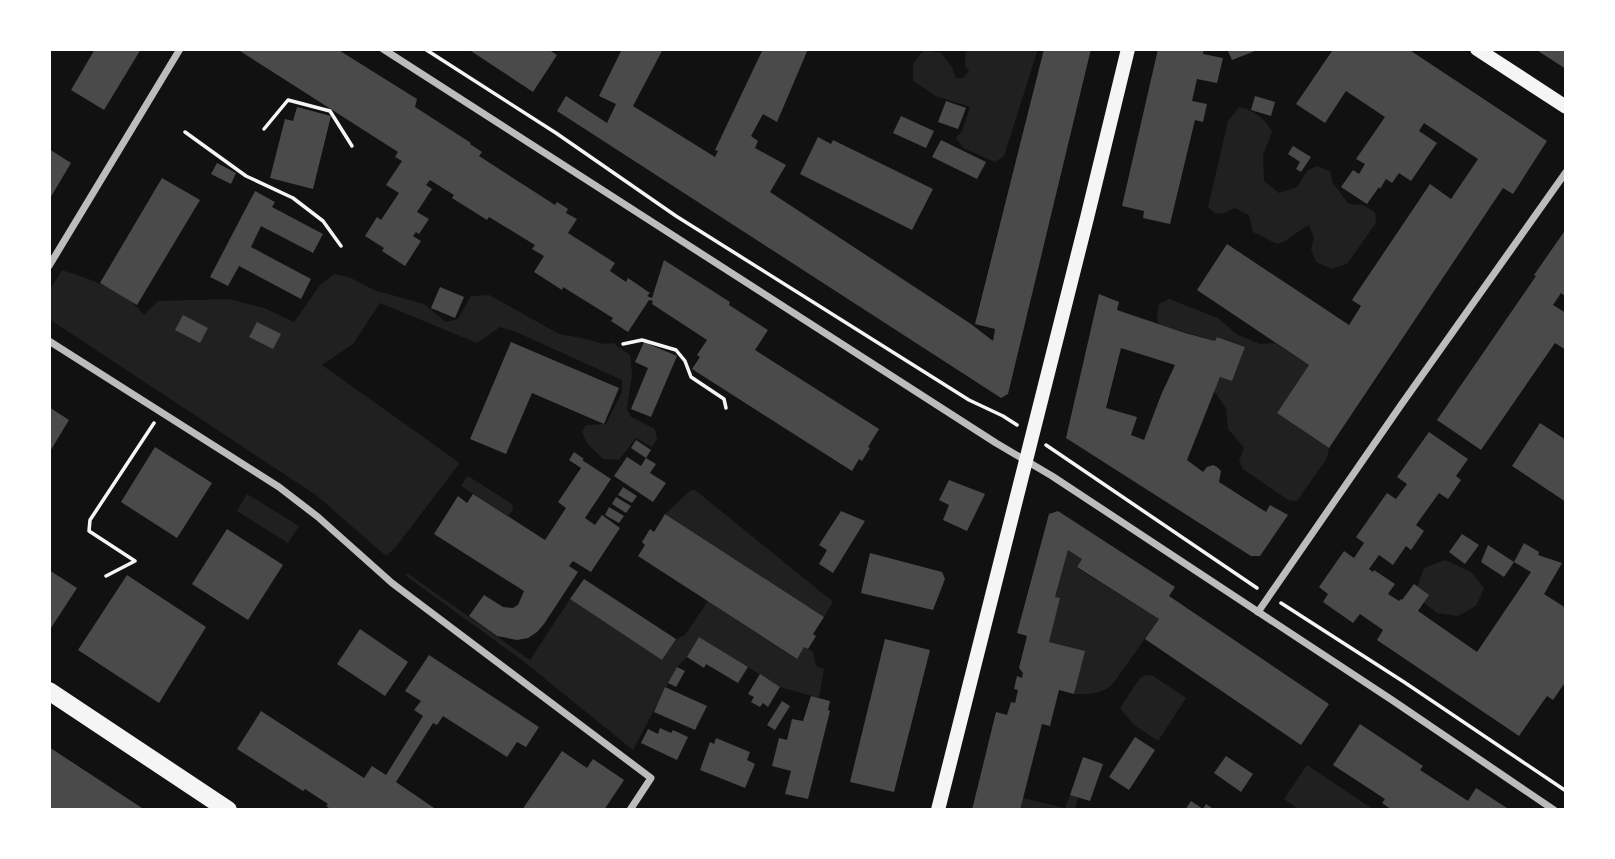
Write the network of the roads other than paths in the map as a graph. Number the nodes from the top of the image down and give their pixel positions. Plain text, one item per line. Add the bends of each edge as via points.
1 (180, 49) edge
2 (383, 49) edge
3 (1128, 49) edge
4 (1477, 49) edge
5 (1566, 107) edge
6 (1566, 172) edge
7 (49, 266) edge
8 (49, 341) edge
9 (1025, 460) junction
10 (1258, 612) junction
11 (49, 691) edge
12 (228, 810) edge
13 (630, 810) edge
14 (938, 810) edge
15 (1555, 810) edge

1 - 7 street
2 - 9 street
3 - 9 main road
4 - 5 main road
6 - 10 street
8 - 13 street via 279,487 391,583 650,778
9 - 10 street
9 - 14 main road
10 - 15 street
11 - 12 main road

